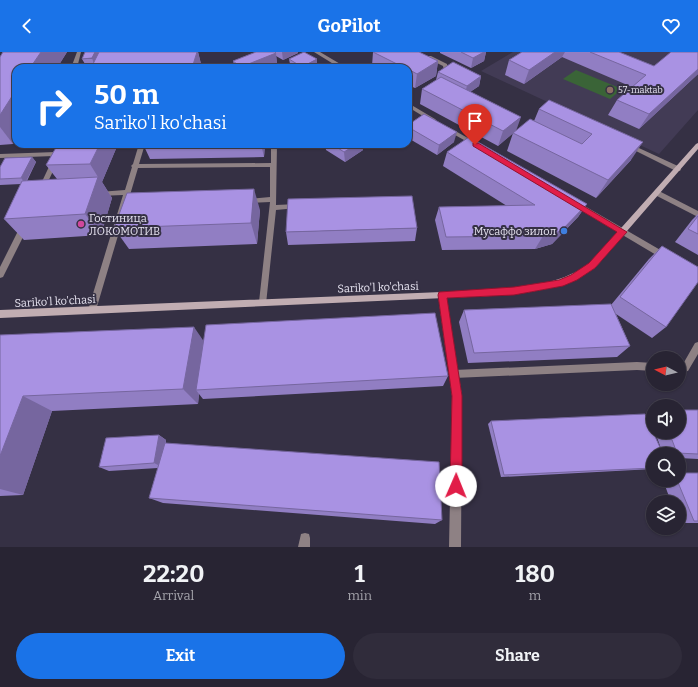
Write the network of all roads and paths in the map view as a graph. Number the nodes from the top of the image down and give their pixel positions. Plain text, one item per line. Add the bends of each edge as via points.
1 (79, 52) edge
2 (316, 52) edge
3 (422, 55) edge
4 (75, 64) edge
5 (337, 64) edge
6 (446, 70) edge
7 (412, 107) edge
8 (622, 142) edge
9 (698, 145) edge
10 (61, 148) edge
11 (141, 148) edge
12 (274, 148) edge
13 (482, 149) edge
14 (58, 154) junction
15 (0, 156) edge
16 (274, 165) junction
17 (134, 166) junction
18 (678, 169) junction
19 (40, 192) edge
20 (126, 192) junction
21 (657, 193) junction
22 (89, 194) edge
23 (273, 199) junction
24 (569, 200) edge
25 (241, 201) edge
26 (304, 206) edge
27 (130, 208) edge
28 (273, 208) junction
29 (122, 209) junction
30 (698, 214) edge
31 (27, 219) edge
32 (623, 232) junction
33 (671, 259) edge
34 (0, 275) edge
35 (442, 295) junction
36 (263, 302) junction
37 (92, 310) junction
38 (0, 314) edge
39 (698, 346) edge
40 (686, 366) edge
41 (646, 367) edge
42 (454, 374) junction
43 (455, 547) edge

1 - 4 street
2 - 5 street
3 - 6 street via 445,65
7 - 13 street
8 - 18 street
9 - 18 main road, Sariko'l ko'chasi
10 - 14 street
11 - 17 street
12 - 16 street
14 - 15 street
14 - 19 street
16 - 17 street
16 - 23 street
17 - 20 street
18 - 21 main road, Sariko'l ko'chasi
20 - 22 street
20 - 29 street
21 - 30 street
21 - 32 main road, Sariko'l ko'chasi
23 - 25 street
23 - 28 street
24 - 32 street
26 - 28 street
27 - 29 street
28 - 36 street
29 - 37 street
31 - 34 street
32 - 33 street
32 - 35 main road, Sariko'l ko'chasi via 592,266 574,278 560,283 514,291
35 - 36 main road, Sariko'l ko'chasi
35 - 42 street
36 - 37 main road, Sariko'l ko'chasi
37 - 38 main road, Sariko'l ko'chasi
39 - 40 street
41 - 42 street
42 - 43 street via 457,396

